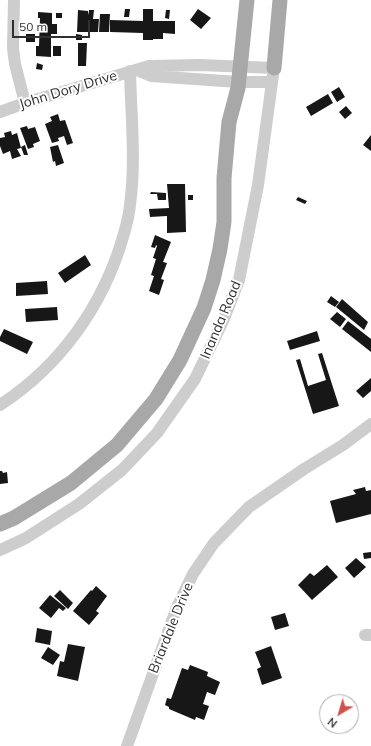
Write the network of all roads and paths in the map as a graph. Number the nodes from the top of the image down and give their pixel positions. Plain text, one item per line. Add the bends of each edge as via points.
1 (14, 0) edge
2 (247, 0) edge
3 (280, 0) edge
4 (240, 66) junction
5 (274, 68) junction
6 (133, 71) junction
7 (238, 82) junction
8 (272, 82) junction
9 (25, 103) junction
10 (0, 112) edge
11 (0, 405) edge
12 (371, 424) edge
13 (0, 524) edge
14 (0, 550) edge
15 (127, 746) edge

1 - 9 street via 13,48
2 - 4 main road, Inanda Road
3 - 5 main road, Inanda Road
4 - 5 street, John Dory Drive
4 - 6 street, John Dory Drive via 149,66
4 - 7 main road, Inanda Road
5 - 8 street, Inanda Road
6 - 7 street, John Dory Drive via 151,76
6 - 9 street, John Dory Drive
6 - 11 street via 133,174 130,206 118,253 108,278 80,329 26,387
7 - 8 street, John Dory Drive
7 - 13 main road, Inanda Road via 229,122 224,178 224,222 214,280 180,360 156,399 117,444 71,483
8 - 14 street, Inanda Road via 258,185 238,280 223,321 195,379 157,433 122,470 79,504 26,538
9 - 10 street, John Dory Drive
12 - 15 street, Briardale Drive via 249,507 214,543 193,574 177,607

